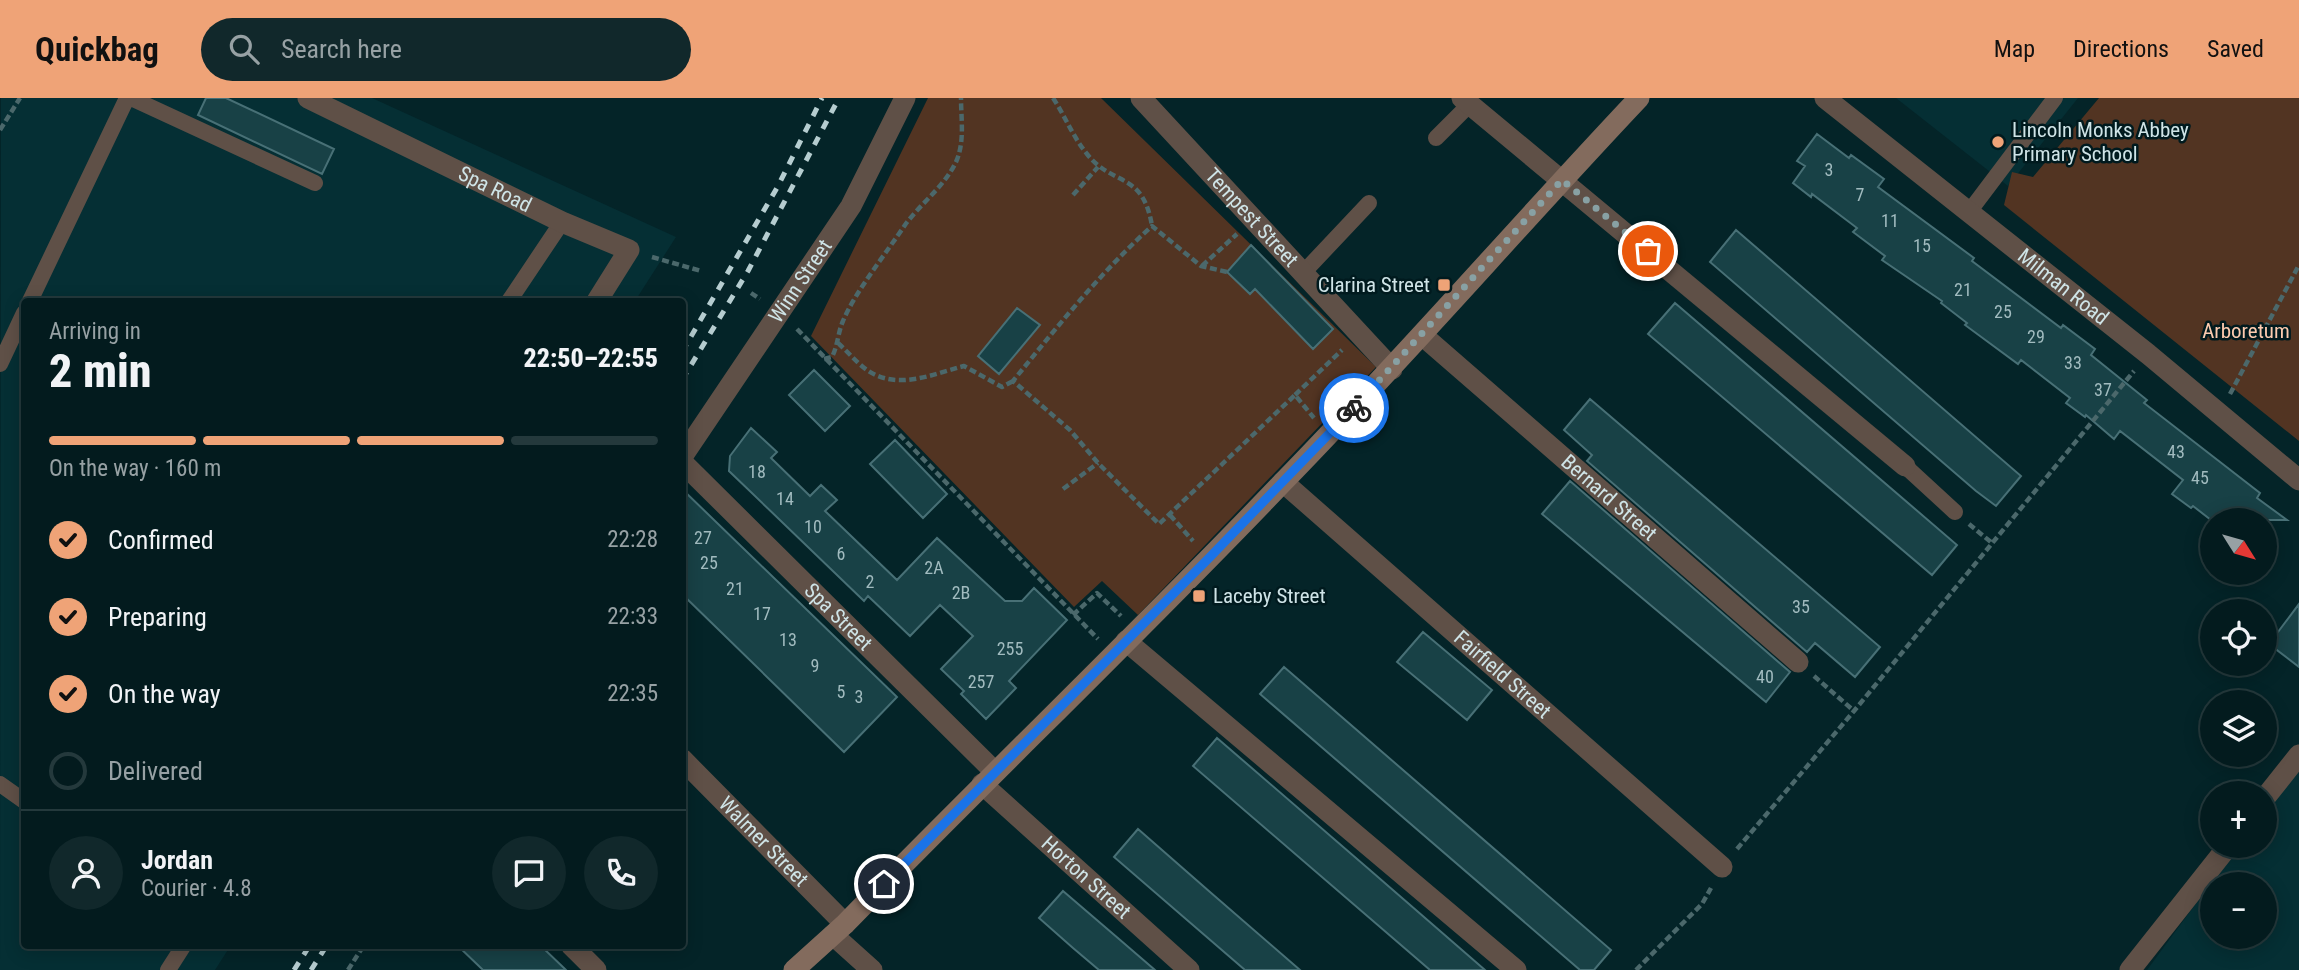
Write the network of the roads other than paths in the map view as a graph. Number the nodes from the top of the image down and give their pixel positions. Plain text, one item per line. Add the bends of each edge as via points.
1 (129, 98) edge
2 (308, 98) edge
3 (905, 98) edge
4 (1141, 98) edge
5 (1639, 98) edge
6 (1825, 98) edge
7 (2055, 98) edge
8 (1466, 101) edge
9 (1436, 138) dead end
10 (1562, 180) junction
11 (315, 183) dead end
12 (1369, 203) dead end
13 (1969, 212) junction
14 (562, 222) junction
15 (1303, 273) junction
16 (31, 298) edge
17 (511, 298) edge
18 (599, 298) edge
19 (21, 319) edge
20 (1422, 335) junction
21 (0, 364) edge
22 (1392, 369) junction
23 (686, 454) edge
24 (686, 464) edge
25 (1905, 466) joint
26 (2299, 480) edge
27 (1283, 482) junction
28 (1955, 512) road end
29 (1126, 642) junction
30 (1798, 662) road end
31 (2297, 761) edge
32 (686, 763) edge
33 (989, 778) junction
34 (0, 784) edge
35 (2277, 784) edge
36 (21, 799) edge
37 (2218, 858) edge
38 (1722, 867) road end
39 (839, 929) junction
40 (181, 949) edge
41 (575, 949) edge
42 (168, 970) edge
43 (596, 970) edge
44 (794, 970) edge
45 (872, 970) edge
46 (1189, 970) edge
47 (1516, 970) edge
48 (2130, 970) edge

1 - 11 lane
1 - 16 lane
2 - 14 street, Spa Road
3 - 23 street, Winn Street via 851,206
4 - 15 street, Tempest Street
5 - 10 main road
6 - 13 street, Milman Road
7 - 13 lane
8 - 9 lane
8 - 10 street
10 - 20 main road
10 - 25 street
12 - 15 lane
13 - 26 street, Milman Road
14 - 17 lane
14 - 18 street, Spa Road via 629,250
15 - 22 street, Tempest Street
19 - 21 lane
20 - 22 main road
20 - 30 street, Bernard Street
22 - 27 main road
24 - 33 street, Spa Street
25 - 28 lane
27 - 29 main road
27 - 38 street, Fairfield Street
29 - 33 main road
29 - 47 street
31 - 35 street
32 - 39 street, Walmer Street
33 - 39 main road
33 - 46 street, Horton Street
34 - 36 lane
37 - 48 street
39 - 44 main road
39 - 45 street, Walmer Street
40 - 42 lane
41 - 43 street

